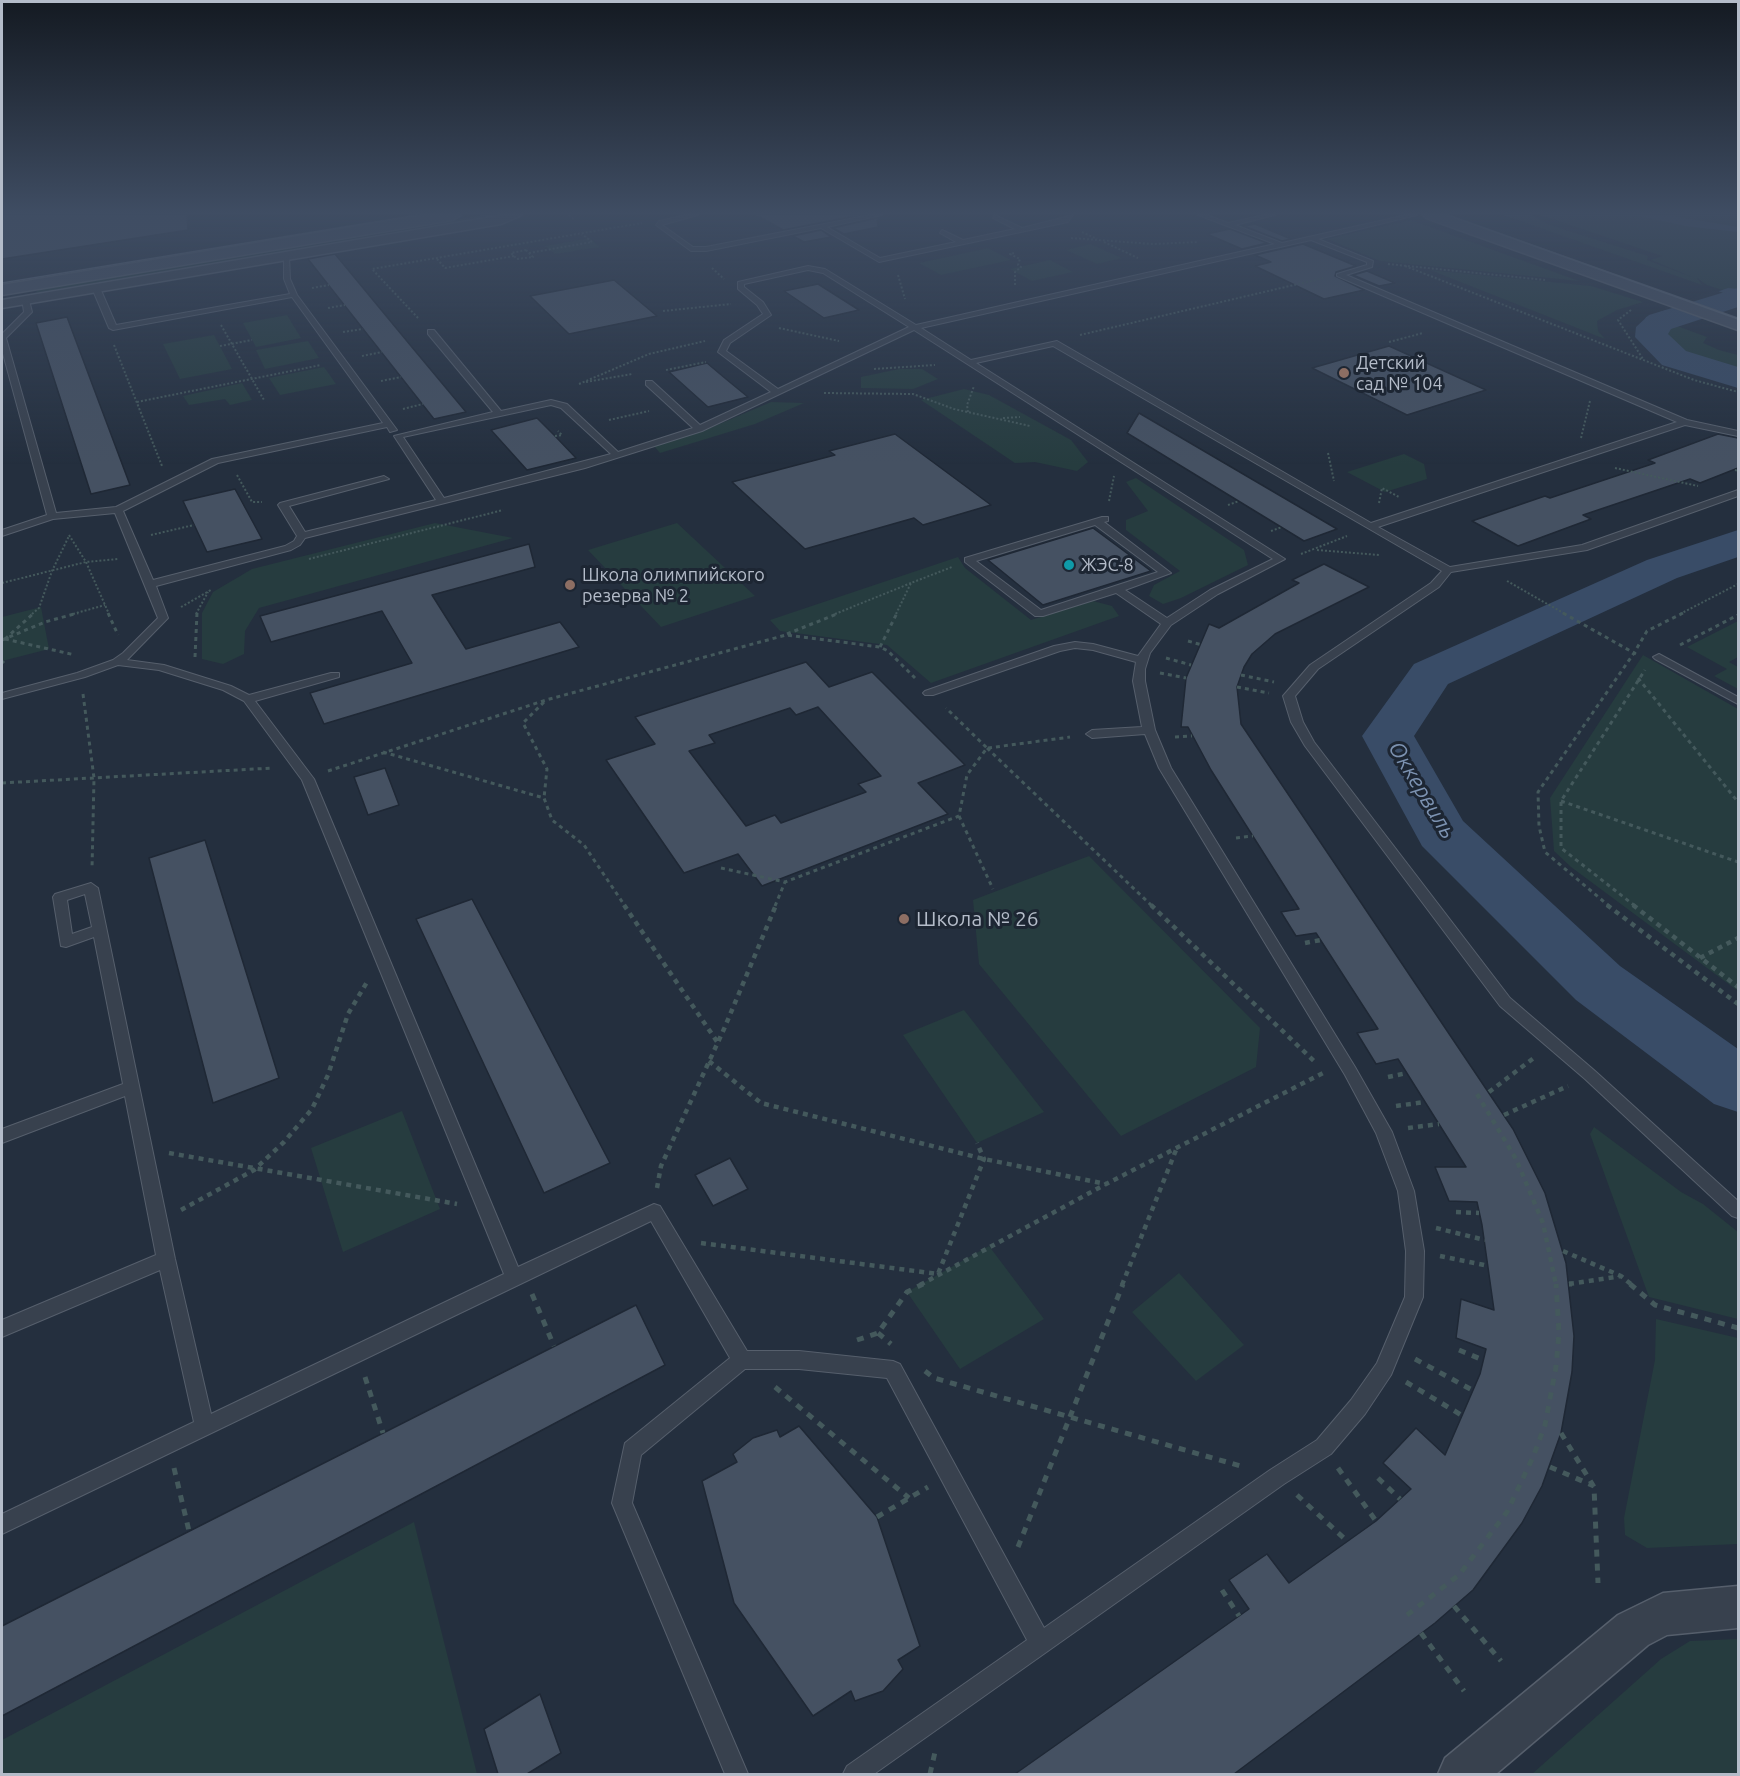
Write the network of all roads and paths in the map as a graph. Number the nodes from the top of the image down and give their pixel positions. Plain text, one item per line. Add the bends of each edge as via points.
1 (24, 298) edge
2 (100, 298) edge
3 (278, 298) edge
4 (296, 298) edge
5 (399, 298) edge
6 (752, 298) edge
7 (866, 298) edge
8 (905, 298) edge
9 (1046, 298) edge
10 (1244, 298) edge
11 (1393, 298) edge
12 (1486, 298) edge
13 (1660, 298) edge
14 (1701, 298) edge
15 (733, 304) dead end
16 (1634, 309) dead end
17 (663, 311) dead end
18 (1737, 319) edge
19 (758, 324) junction
20 (220, 325) dead end
21 (113, 328) junction
22 (913, 328) junction
23 (431, 332) joint
24 (744, 332) junction
25 (252, 340) dead end
26 (231, 343) junction
27 (1054, 344) junction
28 (220, 346) dead end
29 (872, 348) junction
30 (712, 360) dead end
31 (1644, 360) junction
32 (342, 361) junction
33 (968, 363) junction
34 (661, 372) junction
35 (816, 372) junction
36 (252, 379) junction
37 (649, 382) joint
38 (973, 386) dead end
39 (1738, 392) edge
40 (778, 393) junction
41 (264, 399) dead end
42 (137, 402) junction
43 (674, 405) junction
44 (968, 412) junction
45 (499, 414) junction
46 (1021, 417) dead end
47 (995, 418) junction
48 (1685, 422) junction
49 (388, 424) junction
50 (585, 426) junction
51 (1037, 427) dead end
52 (699, 429) junction
53 (1738, 433) edge
54 (562, 435) dead end
55 (398, 436) junction
56 (555, 436) dead end
57 (616, 455) junction
58 (1118, 458) junction
59 (384, 479) dead end
60 (169, 484) junction
61 (243, 486) dead end
62 (1738, 493) edge
63 (250, 499) dead end
64 (442, 501) junction
65 (118, 510) junction
66 (503, 510) dead end
67 (52, 516) junction
68 (1101, 521) junction
69 (194, 525) dead end
70 (1370, 526) junction
71 (2, 533) edge
72 (69, 536) junction
73 (302, 536) junction
74 (131, 540) junction
75 (1317, 550) junction
76 (138, 558) junction
77 (1280, 559) junction
78 (969, 560) junction
79 (1431, 560) junction
80 (304, 561) dead end
81 (86, 562) junction
82 (1448, 570) junction
83 (52, 571) junction
84 (2, 583) edge
85 (911, 583) junction
86 (150, 584) junction
87 (1738, 584) edge
88 (216, 587) dead end
89 (1517, 588) dead end
90 (1117, 589) junction
91 (209, 591) junction
92 (105, 605) junction
93 (1738, 615) edge
94 (163, 618) junction
95 (1167, 623) junction
96 (786, 634) junction
97 (3, 640) edge
98 (1188, 641) dead end
99 (1202, 645) dead end
100 (880, 647) junction
101 (45, 650) dead end
102 (1634, 653) junction
103 (1659, 657) junction
104 (122, 659) junction
105 (1142, 660) junction
106 (81, 675) junction
107 (335, 675) dead end
108 (1241, 675) dead end
109 (1638, 678) junction
110 (1237, 687) dead end
111 (227, 688) junction
112 (1293, 692) junction
113 (929, 693) junction
114 (2, 696) edge
115 (248, 699) junction
116 (546, 700) junction
117 (1738, 701) edge
118 (1149, 730) junction
119 (1092, 734) joint
120 (1192, 736) dead end
121 (1174, 737) dead end
122 (987, 748) junction
123 (383, 752) junction
124 (302, 772) junction
125 (94, 778) junction
126 (2, 783) edge
127 (544, 798) junction
128 (1561, 801) junction
129 (1738, 802) edge
130 (959, 816) junction
131 (1253, 836) dead end
132 (1236, 838) dead end
133 (1738, 862) edge
134 (721, 868) dead end
135 (785, 882) junction
136 (92, 888) junction
137 (993, 889) dead end
138 (99, 930) junction
139 (1738, 938) edge
140 (1321, 940) dead end
141 (1305, 943) dead end
142 (381, 958) junction
143 (1700, 958) junction
144 (1738, 987) edge
145 (1738, 1004) edge
146 (718, 1043) junction
147 (1552, 1044) junction
148 (709, 1061) junction
149 (1350, 1071) junction
150 (1325, 1072) junction
151 (1407, 1073) dead end
152 (1590, 1075) junction
153 (1388, 1077) dead end
154 (132, 1087) junction
155 (1489, 1092) dead end
156 (1477, 1094) dead end
157 (1504, 1115) dead end
158 (1439, 1124) dead end
159 (1384, 1132) junction
160 (2, 1136) edge
161 (976, 1143) dead end
162 (144, 1149) junction
163 (1176, 1149) junction
164 (984, 1159) junction
165 (254, 1170) junction
166 (1106, 1184) junction
167 (432, 1200) dead end
168 (654, 1211) junction
169 (1738, 1211) edge
170 (1456, 1212) dead end
171 (1479, 1213) dead end
172 (159, 1221) junction
173 (1412, 1222) junction
174 (671, 1239) junction
175 (1485, 1240) dead end
176 (1415, 1251) junction
177 (1563, 1251) dead end
178 (166, 1259) junction
179 (1490, 1266) dead end
180 (938, 1274) junction
181 (519, 1276) junction
182 (1621, 1276) junction
183 (1569, 1284) dead end
184 (1738, 1328) edge
185 (2, 1329) edge
186 (878, 1333) junction
187 (855, 1341) dead end
188 (554, 1346) dead end
189 (894, 1346) dead end
190 (1393, 1348) junction
191 (1459, 1350) dead end
192 (358, 1354) junction
193 (742, 1360) junction
194 (1483, 1360) dead end
195 (918, 1365) dead end
196 (1384, 1369) junction
197 (1474, 1391) dead end
198 (1069, 1416) junction
199 (1463, 1416) dead end
200 (205, 1427) junction
201 (1561, 1432) dead end
202 (383, 1433) dead end
203 (168, 1444) junction
204 (1324, 1447) junction
205 (1550, 1467) dead end
206 (948, 1474) junction
207 (1277, 1477) junction
208 (1378, 1478) dead end
209 (1594, 1487) junction
210 (909, 1498) junction
211 (1400, 1499) dead end
212 (877, 1517) dead end
213 (1376, 1521) dead end
214 (2, 1524) edge
215 (189, 1531) dead end
216 (1348, 1542) dead end
217 (1005, 1582) junction
218 (1598, 1583) dead end
219 (1222, 1590) dead end
220 (1454, 1606) dead end
221 (1738, 1607) edge
222 (1407, 1615) dead end
223 (1239, 1616) dead end
224 (1422, 1633) dead end
225 (1041, 1644) junction
226 (1501, 1661) dead end
227 (1464, 1691) dead end
228 (736, 1774) edge
229 (855, 1774) edge
230 (1461, 1774) edge

1 - 67 lane via 28,312 2,338
2 - 21 lane
3 - 21 lane
4 - 32 lane
5 - 23 path
6 - 19 lane via 767,315
7 - 22 lane
8 - 22 path
9 - 22 lane
10 - 27 path
11 - 48 lane
12 - 31 path
13 - 18 main road
14 - 18 main road
15 - 17 path
16 - 31 path via 1618,320
19 - 24 lane
19 - 29 path
20 - 26 path
21 - 42 path via 109,332
22 - 29 lane
22 - 33 lane
23 - 45 lane
24 - 34 path via 649,354 579,384
24 - 40 lane via 727,342 722,352
25 - 26 path
26 - 28 path
26 - 36 path
27 - 33 lane
27 - 70 lane
29 - 35 lane
30 - 34 path
31 - 39 path
32 - 36 path
32 - 49 lane
33 - 35 path
33 - 58 lane
34 - 37 path
35 - 40 lane
36 - 41 path
36 - 42 path
37 - 43 lane
38 - 44 path via 966,405
40 - 44 path via 913,394
40 - 52 lane
42 - 60 path
43 - 50 path
43 - 52 lane
44 - 47 path
45 - 50 lane via 551,402 564,406
45 - 55 lane
46 - 47 path
47 - 51 path
48 - 53 lane
48 - 70 lane
49 - 55 lane
49 - 60 lane via 215,461
50 - 57 lane
52 - 57 lane
54 - 56 path
55 - 64 lane
57 - 64 lane
58 - 68 path
58 - 77 lane
59 - 73 lane via 283,505
60 - 65 lane
61 - 63 path
62 - 82 lane via 1584,548
64 - 73 lane
65 - 67 lane
65 - 74 lane
66 - 80 path
67 - 71 lane
67 - 72 path
68 - 78 lane
68 - 90 lane via 1166,573
69 - 74 path
70 - 75 path
70 - 79 lane
72 - 81 path
72 - 83 path
73 - 86 lane via 288,549
74 - 76 lane
75 - 77 path
75 - 79 path
76 - 81 path
76 - 86 lane
77 - 95 lane via 1214,592
78 - 85 path
78 - 90 lane via 1039,614
79 - 82 lane
81 - 83 path
81 - 92 path
82 - 112 lane via 1435,585 1314,667
83 - 84 path
83 - 97 path via 39,608
85 - 96 path
85 - 100 path
86 - 94 lane
87 - 102 path via 1647,630
88 - 91 path
89 - 102 path
90 - 95 lane
91 - 94 path
91 - 111 path via 196,615 195,660
92 - 97 path via 45,622
92 - 104 path
93 - 103 path
94 - 104 lane
95 - 105 lane
96 - 100 path
96 - 116 path
97 - 101 path
98 - 99 path
100 - 113 path
102 - 145 path via 1538,792 1545,852 1580,884
103 - 109 path
103 - 117 lane
104 - 106 lane
104 - 111 lane
105 - 113 lane via 1075,645
105 - 118 lane via 1139,681
106 - 114 lane
106 - 125 path
107 - 115 lane
108 - 112 path
109 - 128 path
109 - 129 path
110 - 112 path
111 - 115 lane
112 - 147 lane via 1297,722 1309,743 1505,1002
113 - 122 path
115 - 124 lane
116 - 123 path
116 - 127 path via 523,723 547,769
118 - 119 lane
118 - 149 lane via 1165,768
119 - 122 path
120 - 121 path
122 - 130 path via 967,775
122 - 150 path
123 - 124 path
123 - 127 path
124 - 125 path
124 - 142 lane
125 - 126 path
125 - 136 path
127 - 146 path via 552,820 584,844
128 - 133 path
128 - 143 path via 1564,853
130 - 135 path
130 - 137 path
131 - 132 path
134 - 135 path
135 - 146 path
136 - 138 lane
136 - 138 lane via 60,897 66,942
138 - 154 lane
139 - 143 path
140 - 141 path
142 - 165 path via 348,1014 312,1109
142 - 181 lane
143 - 144 path
146 - 148 path
147 - 152 lane
147 - 155 path
148 - 164 path via 761,1103
148 - 168 path via 661,1166
149 - 150 path
149 - 159 lane
150 - 163 path
151 - 153 path
152 - 157 path
152 - 169 lane
154 - 160 lane
154 - 162 lane
156 - 222 path via 1516,1159 1543,1222 1558,1296 1556,1367 1545,1425 1507,1512 1459,1575
158 - 159 path
159 - 173 lane via 1406,1191
161 - 164 path
162 - 165 path
162 - 172 lane
163 - 166 path
163 - 198 path
164 - 166 path
164 - 180 path
165 - 167 path
165 - 172 path
166 - 180 path
168 - 174 lane
168 - 181 lane
170 - 171 path
172 - 178 lane
173 - 175 path
173 - 176 lane
174 - 180 path
174 - 193 lane
176 - 179 path
176 - 190 lane via 1414,1296
177 - 182 path
178 - 185 lane
178 - 200 lane
180 - 186 path via 907,1292
181 - 188 path
181 - 192 lane
182 - 183 path
182 - 184 path via 1655,1305
186 - 187 path
186 - 189 path
190 - 196 lane
190 - 197 path
191 - 194 path
192 - 200 lane
192 - 202 path
193 - 206 lane via 799,1360 892,1370
193 - 210 path
193 - 228 lane via 632,1450 622,1503
195 - 198 path via 934,1378
196 - 199 path
196 - 204 lane
198 - 207 path
198 - 217 path
200 - 203 lane
201 - 209 path
203 - 214 lane
203 - 215 path
204 - 207 lane
204 - 213 path
205 - 209 path
206 - 210 path
206 - 217 lane
207 - 216 path
207 - 225 lane
208 - 211 path
209 - 218 path
210 - 212 path
217 - 225 lane
219 - 223 path
220 - 226 path
221 - 230 street via 1663,1614 1633,1630
224 - 227 path
225 - 229 lane

